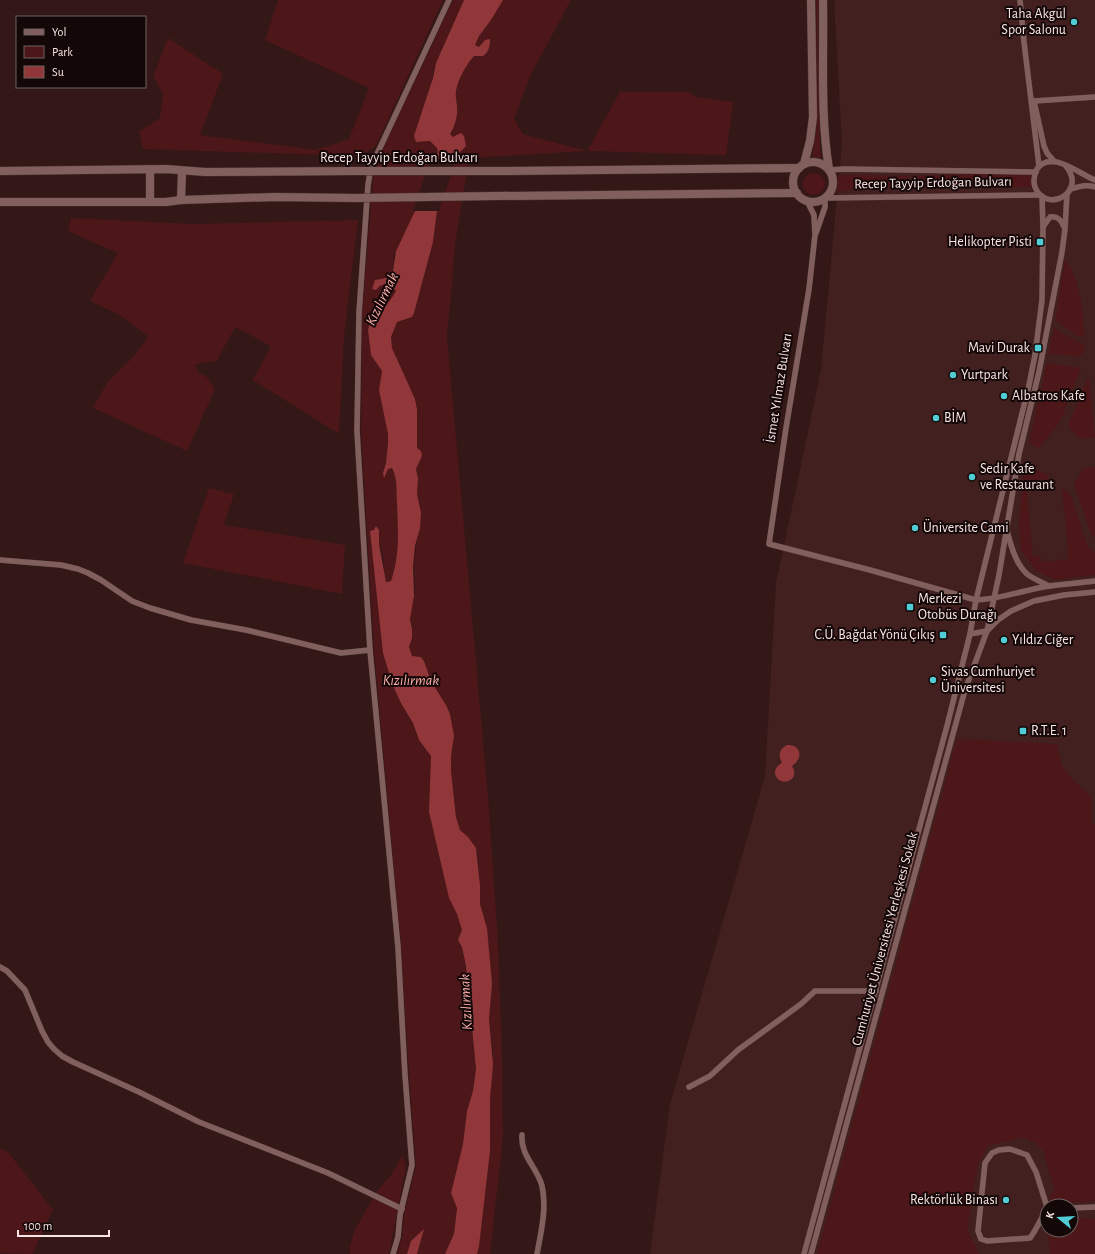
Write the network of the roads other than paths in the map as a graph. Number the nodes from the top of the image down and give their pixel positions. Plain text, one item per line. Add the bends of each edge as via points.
1 (450, 0) edge
2 (811, 0) edge
3 (823, 0) edge
4 (1020, 0) edge
5 (1029, 86) junction
6 (1095, 97) edge
7 (1034, 101) junction
8 (1054, 161) junction
9 (1065, 165) junction
10 (802, 166) junction
11 (1037, 169) junction
12 (150, 170) junction
13 (829, 170) junction
14 (0, 171) edge
15 (182, 171) junction
16 (1095, 180) edge
17 (1095, 187) edge
18 (1069, 192) junction
19 (796, 193) junction
20 (1041, 196) junction
21 (826, 198) junction
22 (182, 200) junction
23 (150, 201) junction
24 (807, 201) junction
25 (0, 202) edge
26 (1043, 226) junction
27 (1065, 229) junction
28 (816, 235) junction
29 (1006, 528) junction
30 (0, 560) edge
31 (1095, 581) edge
32 (1049, 586) junction
33 (1095, 592) edge
34 (994, 599) junction
35 (976, 600) junction
36 (987, 631) junction
37 (970, 634) junction
38 (370, 650) junction
39 (0, 966) edge
40 (876, 991) junction
41 (688, 1087) dead end
42 (522, 1135) dead end
43 (1095, 1207) edge
44 (1079, 1208) edge
45 (402, 1209) junction
46 (1047, 1209) edge
47 (393, 1254) edge
48 (537, 1254) edge
49 (804, 1254) edge
50 (811, 1254) edge

1 - 38 street via 373,163 368,185 358,313 357,431
2 - 10 street via 812,117 810,141
3 - 13 street, İsmet Yılmaz Bulvarı via 824,98
4 - 5 street, Cumhuriyet Üniversitesi Yerleşkesi Sokak
5 - 7 street, Cumhuriyet Üniversitesi Yerleşkesi Sokak
5 - 11 street, Cumhuriyet Üniversitesi Yerleşkesi Sokak
6 - 7 street
7 - 8 street, Cumhuriyet Üniversitesi Yerleşkesi Sokak via 1044,146
8 - 9 street
8 - 11 street via 1044,163
9 - 16 street
9 - 18 street, Cumhuriyet Üniversitesi Yerleşkesi Sokak via 1072,176
10 - 13 street via 816,162
10 - 15 street, Recep Tayyip Erdoğan Bulvarı, bridge via 503,171
10 - 19 street via 795,173 793,180
11 - 13 street, Recep Tayyip Erdoğan Bulvarı
11 - 20 street, Cumhuriyet Üniversitesi Yerleşkesi Sokak via 1034,184
12 - 14 street, Recep Tayyip Erdoğan Bulvarı
12 - 15 street, Recep Tayyip Erdoğan Bulvarı
12 - 23 street
13 - 21 street, İsmet Yılmaz Bulvarı via 833,185
15 - 22 street
17 - 18 street via 1084,186
18 - 20 street via 1056,200
18 - 27 street, Cumhuriyet Üniversitesi Yerleşkesi Sokak
19 - 22 street, bridge
19 - 24 street
20 - 21 street, Recep Tayyip Erdoğan Bulvarı
20 - 26 street, Cumhuriyet Üniversitesi Yerleşkesi Sokak
21 - 24 street via 821,201
21 - 28 street, İsmet Yılmaz Bulvarı
22 - 23 street
23 - 25 street
24 - 28 street, İsmet Yılmaz Bulvarı via 814,215
26 - 27 street via 1050,217 1054,217 1062,221
26 - 35 street, Cumhuriyet Üniversitesi Yerleşkesi Sokak via 1042,300 1035,355
27 - 29 street, Cumhuriyet Üniversitesi Yerleşkesi Sokak
28 - 35 street, İsmet Yılmaz Bulvarı via 769,544
29 - 32 street, Cumhuriyet Üniversitesi Yerleşkesi Sokak via 1019,564 1027,574
29 - 34 street, Cumhuriyet Üniversitesi Yerleşkesi Sokak
30 - 38 street via 61,565 78,569 101,580 132,601 191,620 246,630 341,653
31 - 32 street
32 - 34 street
33 - 36 street, Cumhuriyet Üniversitesi Yerleşkesi Sokak via 1034,601 998,620
34 - 35 street
34 - 36 street, Cumhuriyet Üniversitesi Yerleşkesi Sokak
35 - 37 street, Cumhuriyet Üniversitesi Yerleşkesi Sokak
36 - 37 street
36 - 50 street, Cumhuriyet Üniversitesi Yerleşkesi Sokak via 965,690
37 - 40 street, Cumhuriyet Üniversitesi Yerleşkesi Sokak
38 - 45 street via 398,947 412,1166
39 - 45 street via 25,990 42,1031 62,1056 206,1125 328,1173
40 - 41 street via 815,991 738,1050 710,1076
40 - 49 street, Cumhuriyet Üniversitesi Yerleşkesi Sokak
42 - 48 street via 523,1146 542,1185 544,1197
43 - 44 street
45 - 47 street
46 - 46 street via 1036,1172 1027,1155 1010,1149 992,1153 985,1163 978,1231 981,1238 987,1241 1030,1238

